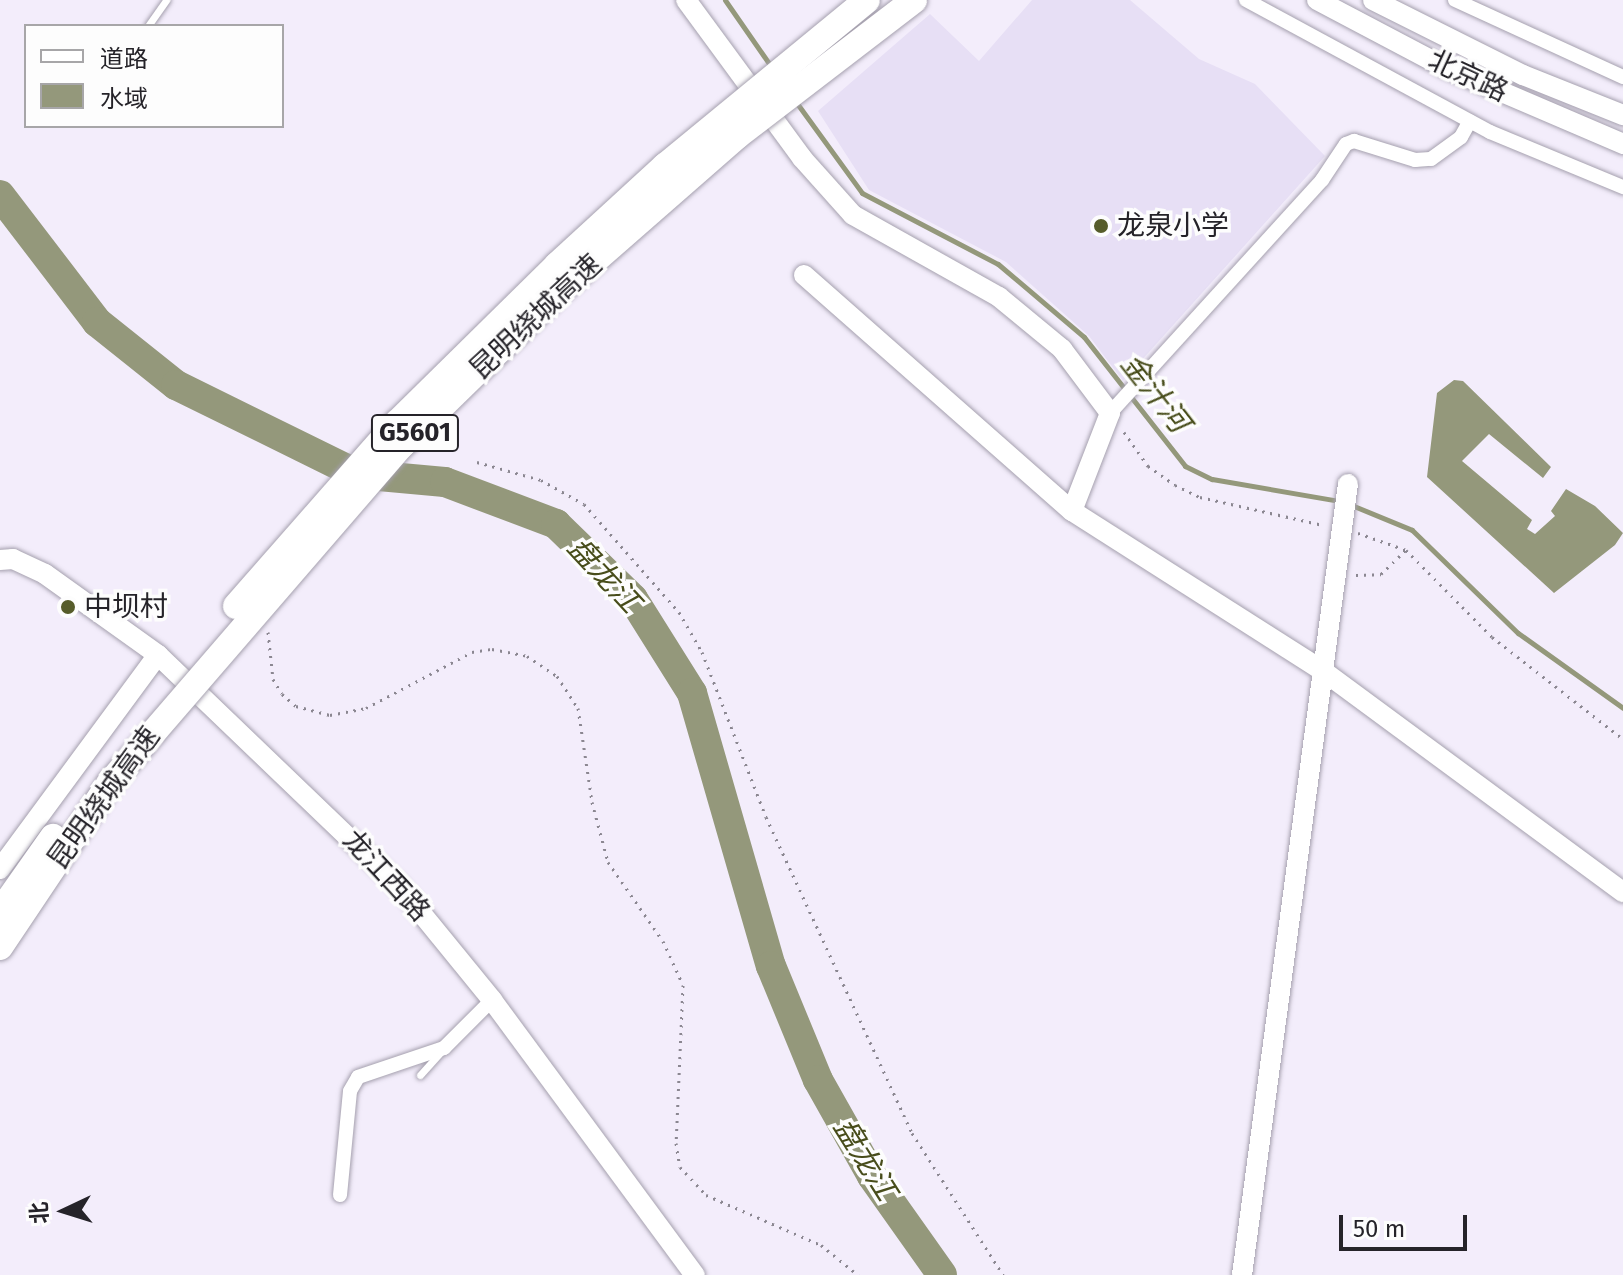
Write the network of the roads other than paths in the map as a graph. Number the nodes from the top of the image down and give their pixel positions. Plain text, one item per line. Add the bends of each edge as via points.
1 (166, 0) edge
2 (686, 0) edge
3 (867, 0) edge
4 (914, 0) edge
5 (1246, 0) edge
6 (1317, 0) edge
7 (1373, 0) edge
8 (1455, 0) edge
9 (149, 24) edge
10 (1623, 77) edge
11 (1623, 115) edge
12 (1470, 121) junction
13 (1623, 144) edge
14 (1623, 187) edge
15 (804, 275) dead end
16 (1110, 413) junction
17 (1348, 484) dead end
18 (1072, 511) junction
19 (0, 560) edge
20 (158, 655) junction
21 (1323, 671) junction
22 (0, 869) edge
23 (1623, 892) edge
24 (0, 912) edge
25 (0, 947) edge
26 (492, 1000) junction
27 (444, 1048) junction
28 (420, 1075) dead end
29 (340, 1195) dead end
30 (695, 1275) edge
31 (1242, 1275) edge

1 - 9 lane
2 - 16 street via 802,158 853,215 999,297 1062,349
3 - 24 highway, 昆明绕城高速 / G5601, bridge via 665,166 397,423 158,700
4 - 25 highway, 昆明绕城高速 / G5601, bridge via 737,136 560,291 402,445 109,784
5 - 12 street
6 - 13 street, 北京路 via 1446,68
7 - 11 street, 北京路 via 1523,75
8 - 10 street
12 - 14 street
12 - 16 street via 1453,145 1431,159 1415,160 1354,141 1346,144 1322,180
15 - 18 street
16 - 18 street
17 - 21 street
18 - 21 street
19 - 20 street, 龙江西路 via 13,559 45,574
20 - 22 street
20 - 26 street, 龙江西路 via 400,887
21 - 23 street
21 - 31 street
26 - 27 street
26 - 30 street, 龙江西路
27 - 28 lane
27 - 29 street via 358,1077 350,1091

